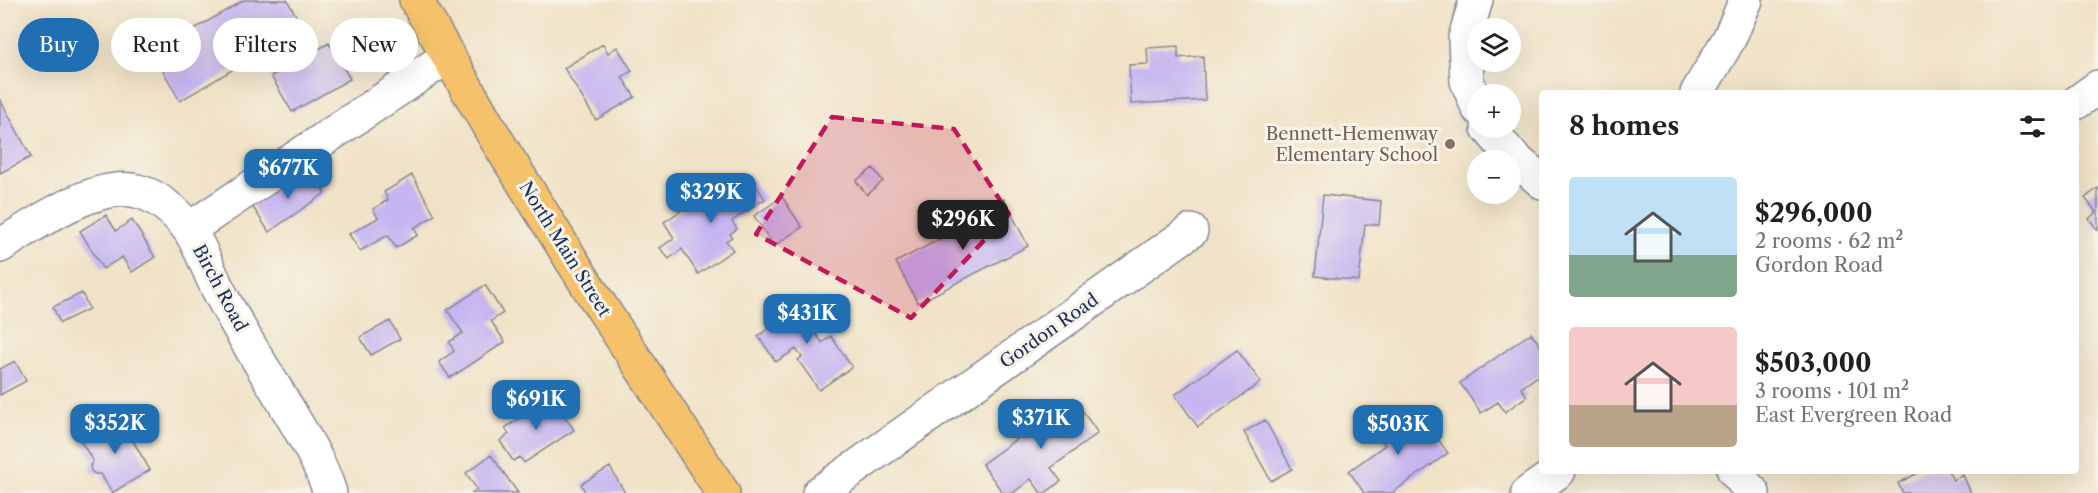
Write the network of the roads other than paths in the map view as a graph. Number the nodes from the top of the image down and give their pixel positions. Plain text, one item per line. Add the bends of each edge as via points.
1 (416, 0) edge
2 (1476, 0) edge
3 (1746, 0) edge
4 (447, 57) junction
5 (1468, 84) edge
6 (2098, 87) edge
7 (1699, 90) edge
8 (2079, 101) edge
9 (1496, 138) edge
10 (1539, 180) edge
11 (189, 229) junction
12 (1191, 231) dead end
13 (0, 246) edge
14 (1555, 474) edge
15 (1737, 474) edge
16 (330, 493) edge
17 (723, 493) edge
18 (819, 493) edge
19 (1528, 493) edge
20 (1753, 493) edge

1 - 4 main road, North Main Street
2 - 5 street via 1465,38
3 - 7 street via 1729,39
4 - 11 street, Birch Road
4 - 17 main road, North Main Street via 589,288
6 - 8 street
9 - 10 street
11 - 13 street via 155,198 118,189 67,207
11 - 16 street, Birch Road via 220,294 310,446
12 - 18 street, Gordon Road
14 - 19 street
15 - 20 street

